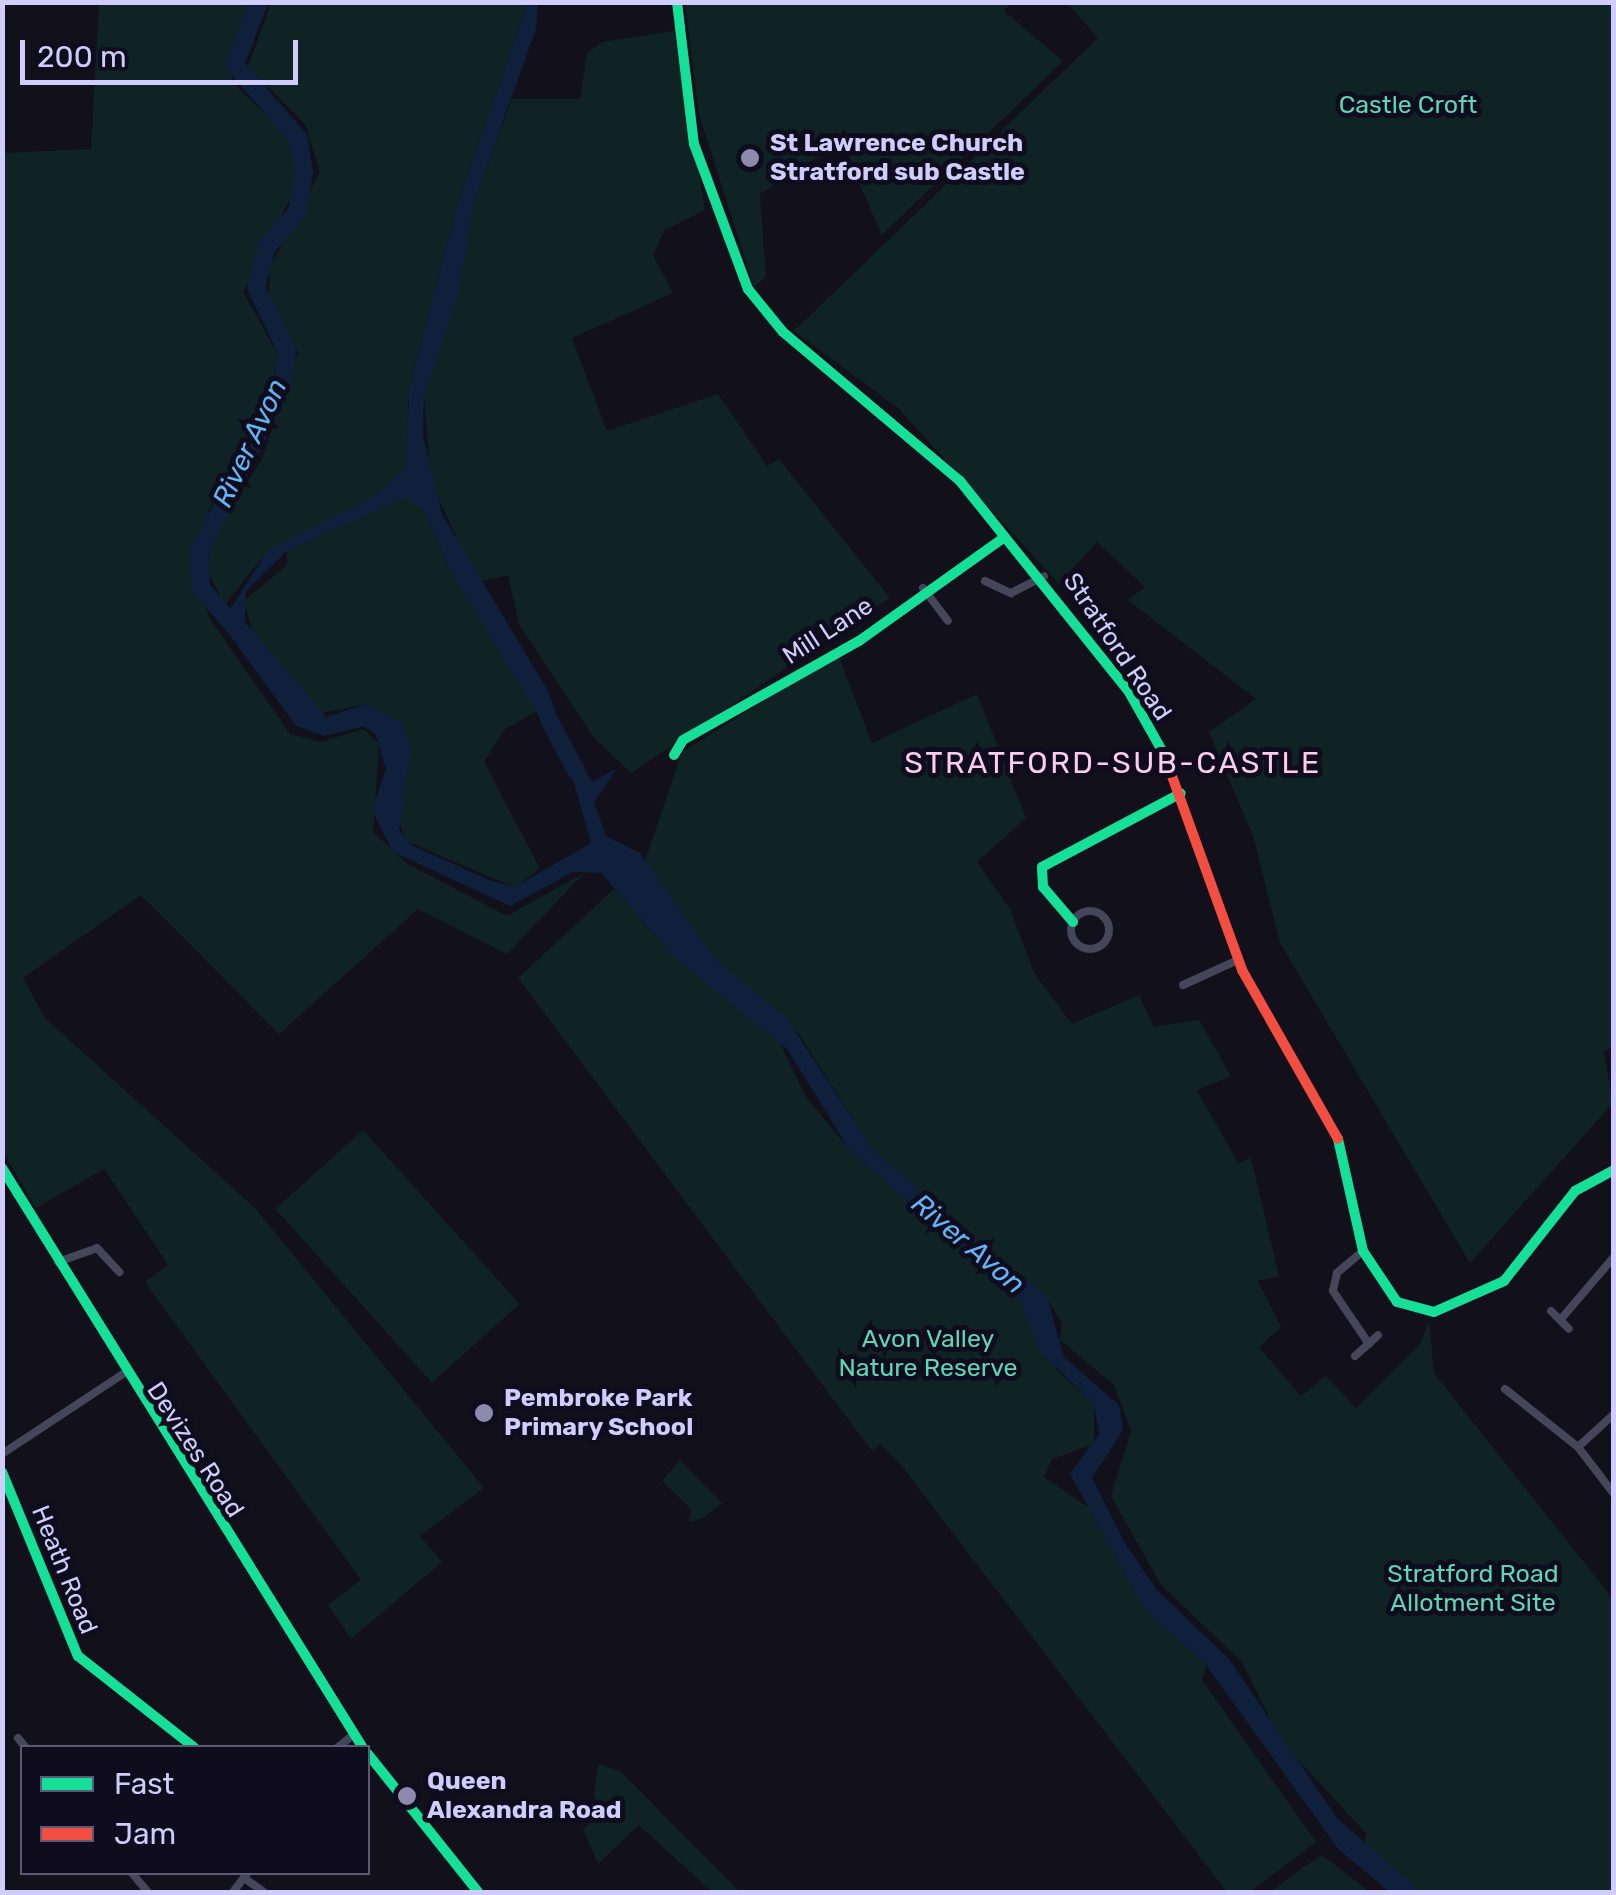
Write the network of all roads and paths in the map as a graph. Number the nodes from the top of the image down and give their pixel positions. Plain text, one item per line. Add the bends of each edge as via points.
1 (677, 2) edge
2 (1005, 538) junction
3 (1044, 576) junction
4 (985, 581) dead end
5 (922, 588) junction
6 (948, 620) dead end
7 (674, 755) dead end
8 (1181, 793) junction
9 (1073, 922) junction
10 (1238, 960) junction
11 (1183, 985) dead end
12 (2, 1168) edge
13 (1614, 1170) edge
14 (1363, 1252) junction
15 (1614, 1257) edge
16 (58, 1262) junction
17 (120, 1272) dead end
18 (1551, 1311) dead end
19 (1561, 1319) junction
20 (1569, 1329) dead end
21 (1378, 1335) dead end
22 (1369, 1344) junction
23 (1355, 1356) dead end
24 (123, 1374) junction
25 (1505, 1390) dead end
26 (1614, 1414) edge
27 (1578, 1447) junction
28 (2, 1454) edge
29 (2, 1472) edge
30 (1614, 1494) edge
31 (354, 1734) junction
32 (18, 1738) dead end
33 (24, 1745) edge
34 (191, 1745) edge
35 (341, 1745) edge
36 (361, 1745) edge
37 (370, 1757) edge
38 (246, 1876) edge
39 (233, 1892) edge
40 (264, 1892) edge
41 (478, 1892) edge

1 - 2 street, Stratford Road via 694,144 748,290 808,355 960,480
2 - 3 street, Stratford Road
2 - 5 street, Mill Lane
3 - 4 street via 1010,593
3 - 8 street, Stratford Road via 1129,692
5 - 6 street
5 - 7 street, Mill Lane via 859,641 683,740
8 - 9 street via 1042,867 1043,887
8 - 10 street, Stratford Road
9 - 9 street via 1098,913 1109,934 1085,948
10 - 11 street
10 - 14 street, Stratford Road via 1334,1121
12 - 16 street, Devizes Road
13 - 14 street, Stratford Road via 1583,1184 1504,1282 1462,1307 1434,1312 1397,1302
14 - 22 street via 1336,1273 1333,1291
15 - 19 street
16 - 17 street via 97,1248
16 - 24 street, Devizes Road
18 - 19 street
19 - 20 street
21 - 22 street
22 - 23 street
24 - 28 street
24 - 31 street, Devizes Road
25 - 27 street
26 - 27 street
27 - 30 street
29 - 34 street, Heath Road via 78,1656
31 - 35 street
31 - 36 street, Devizes Road
32 - 33 street
37 - 41 street
38 - 39 street
38 - 40 street

